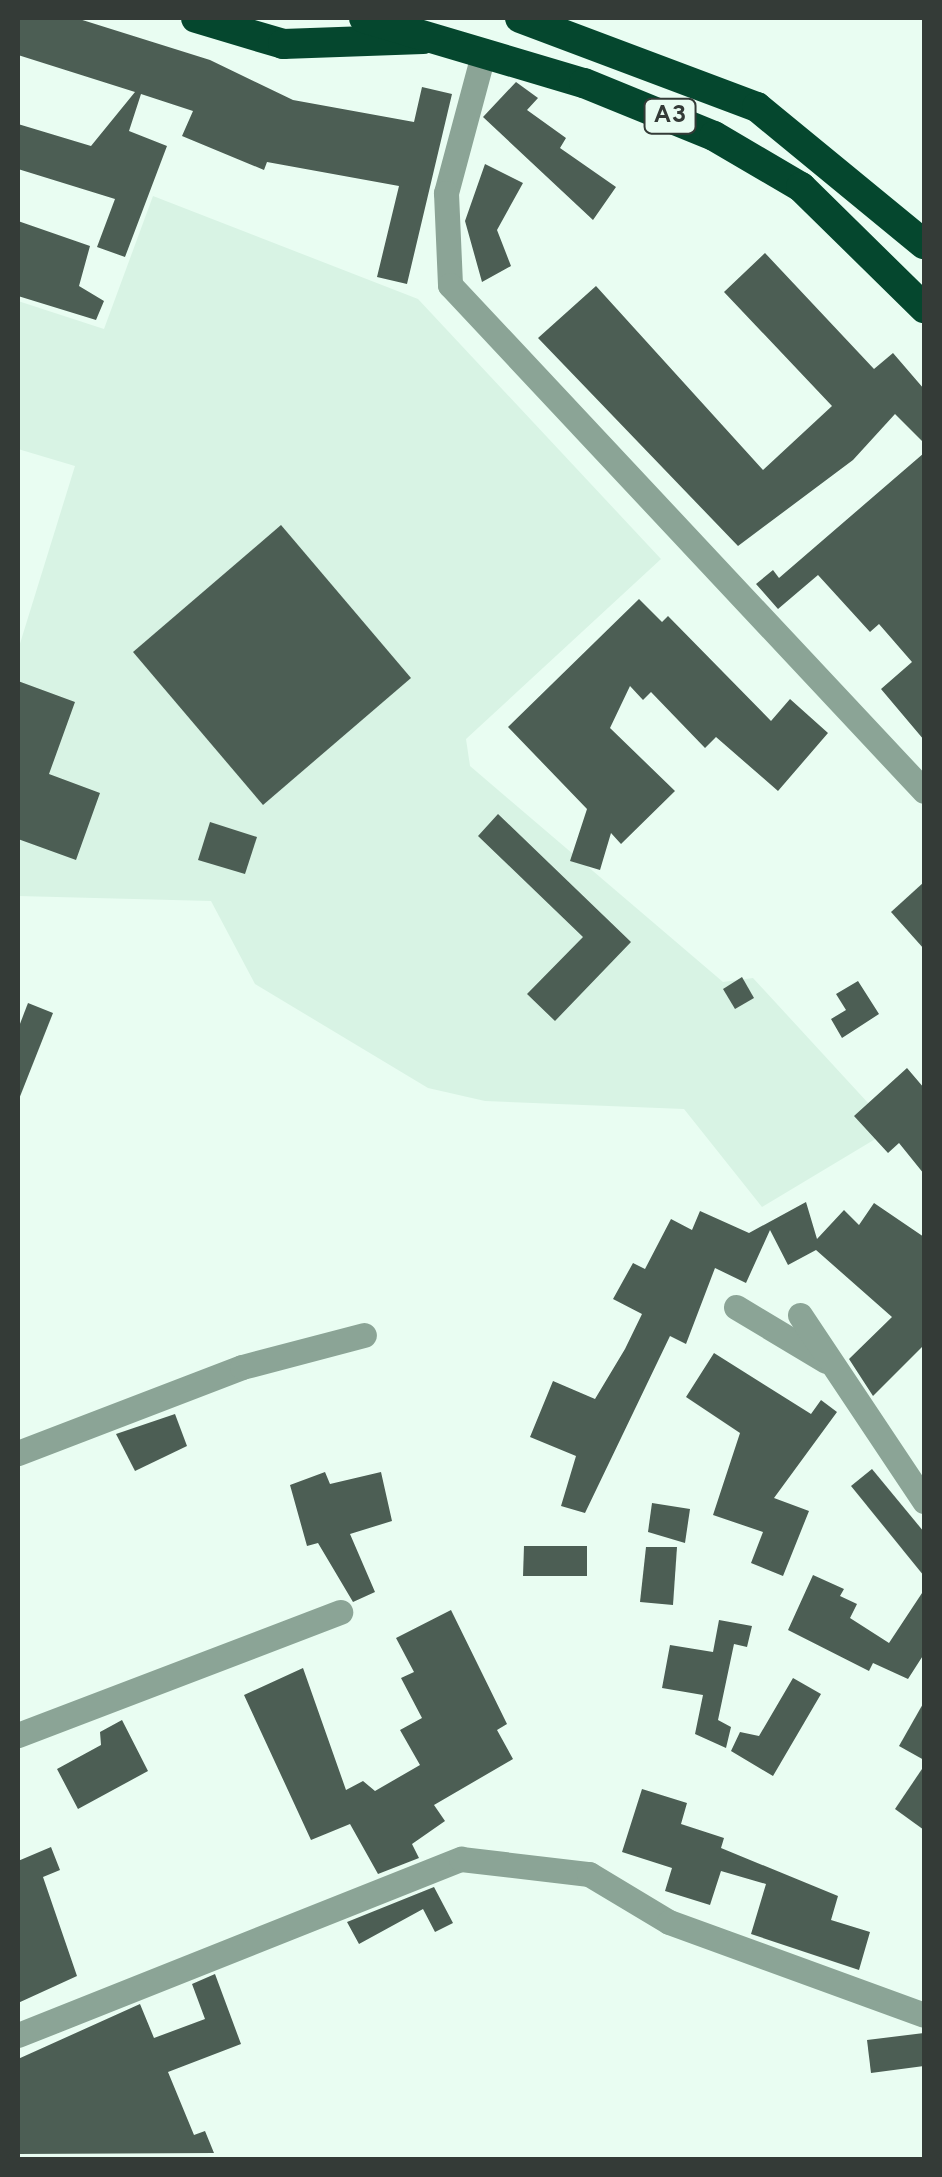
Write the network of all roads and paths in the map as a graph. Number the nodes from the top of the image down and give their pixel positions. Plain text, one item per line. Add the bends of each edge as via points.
1 (196, 18) edge
2 (364, 18) edge
3 (520, 18) edge
4 (442, 37) junction
5 (484, 50) junction
6 (924, 244) edge
7 (924, 308) edge
8 (924, 791) edge
9 (736, 1307) dead end
10 (800, 1316) dead end
11 (364, 1335) dead end
12 (830, 1364) junction
13 (18, 1453) edge
14 (924, 1501) edge
15 (340, 1612) dead end
16 (18, 1736) edge
17 (924, 2015) edge
18 (18, 2035) edge

1 - 4 highway via 283,44
2 - 4 highway, A3
3 - 6 highway, A3 via 757,107
4 - 5 highway, A3
5 - 7 highway, A3 via 648,106 758,158 801,188
5 - 8 street via 446,193 450,285
9 - 12 street
10 - 12 street
11 - 13 street via 242,1367
12 - 14 street
15 - 16 street
17 - 18 street via 669,1922 589,1874 461,1859

